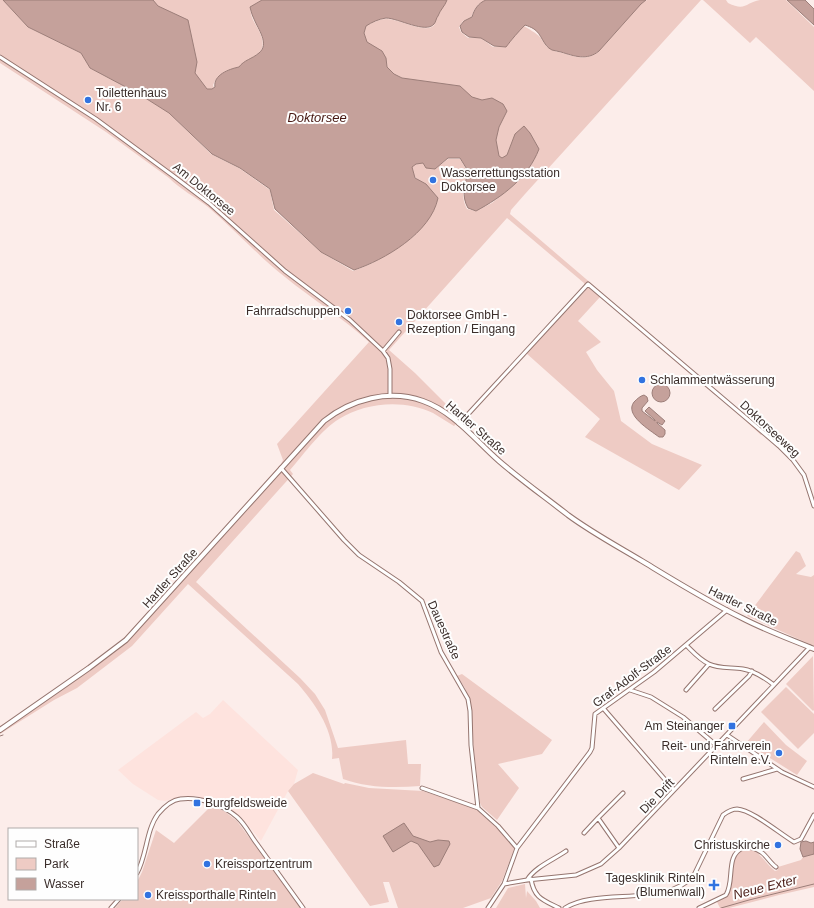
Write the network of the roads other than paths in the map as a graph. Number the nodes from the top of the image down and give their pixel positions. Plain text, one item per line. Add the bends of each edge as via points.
1 (0, 57) edge
2 (399, 332) dead end
3 (383, 350) junction
4 (390, 396) junction
5 (459, 424) junction
6 (281, 468) junction
7 (814, 506) edge
8 (727, 610) junction
9 (686, 646) junction
10 (812, 648) edge
11 (709, 664) junction
12 (752, 672) junction
13 (774, 685) junction
14 (630, 690) junction
15 (686, 690) dead end
16 (603, 708) junction
17 (715, 709) dead end
18 (0, 730) edge
19 (727, 735) junction
20 (717, 746) junction
21 (777, 769) junction
22 (743, 778) dead end
23 (814, 787) edge
24 (422, 788) dead end
25 (674, 790) junction
26 (623, 793) dead end
27 (478, 808) junction
28 (814, 815) edge
29 (598, 818) junction
30 (584, 833) dead end
31 (517, 848) junction
32 (619, 848) junction
33 (566, 851) dead end
34 (776, 868) dead end
35 (138, 872) edge
36 (529, 880) junction
37 (504, 884) junction
38 (118, 900) edge
39 (111, 908) edge
40 (303, 908) edge
41 (488, 908) edge
42 (558, 908) edge
43 (565, 908) edge
44 (699, 908) edge

1 - 3 street, Am Doktorsee via 96,119 176,178
2 - 3 street
3 - 4 street, Am Doktorsee via 389,363
4 - 5 main road, Hartler Straße via 423,401 441,410
4 - 6 main road, Hartler Straße via 361,400 333,414
5 - 7 street, Doktorseeweg via 588,284 783,450 804,475
5 - 8 main road, Hartler Straße via 500,462 577,522
6 - 18 main road, Hartler Straße via 137,629 115,649
6 - 27 street, Dauestraße via 359,555 422,601 441,652 468,699 470,745
8 - 9 street, Graf-Adolf-Straße
8 - 10 main road, Hartler Straße
9 - 11 street
9 - 14 street, Graf-Adolf-Straße
10 - 13 street, Die Drift
11 - 12 street
11 - 15 street
12 - 13 street
12 - 17 street
13 - 19 street, Die Drift
14 - 16 street, Graf-Adolf-Straße
14 - 20 street via 651,697 683,717
16 - 25 street
16 - 31 street, Graf-Adolf-Straße via 595,714 590,752
19 - 20 street, Die Drift
19 - 21 street
20 - 25 street, Die Drift
21 - 22 street
21 - 23 street
24 - 27 street
25 - 32 street, Die Drift
26 - 29 street
27 - 31 street
28 - 43 street via 802,839 794,842 746,811 729,810 723,815 689,881 650,894 588,900
29 - 30 street
29 - 32 street
31 - 37 street
32 - 36 street, Die Drift via 601,864 576,875
33 - 36 street via 530,874
34 - 44 street via 762,852 746,847 740,850 733,858 729,890 726,895
35 - 40 street via 152,823 162,809 180,799 196,799 217,806 237,817
36 - 37 street, Die Drift
36 - 42 street via 535,894
37 - 41 street
38 - 39 street

